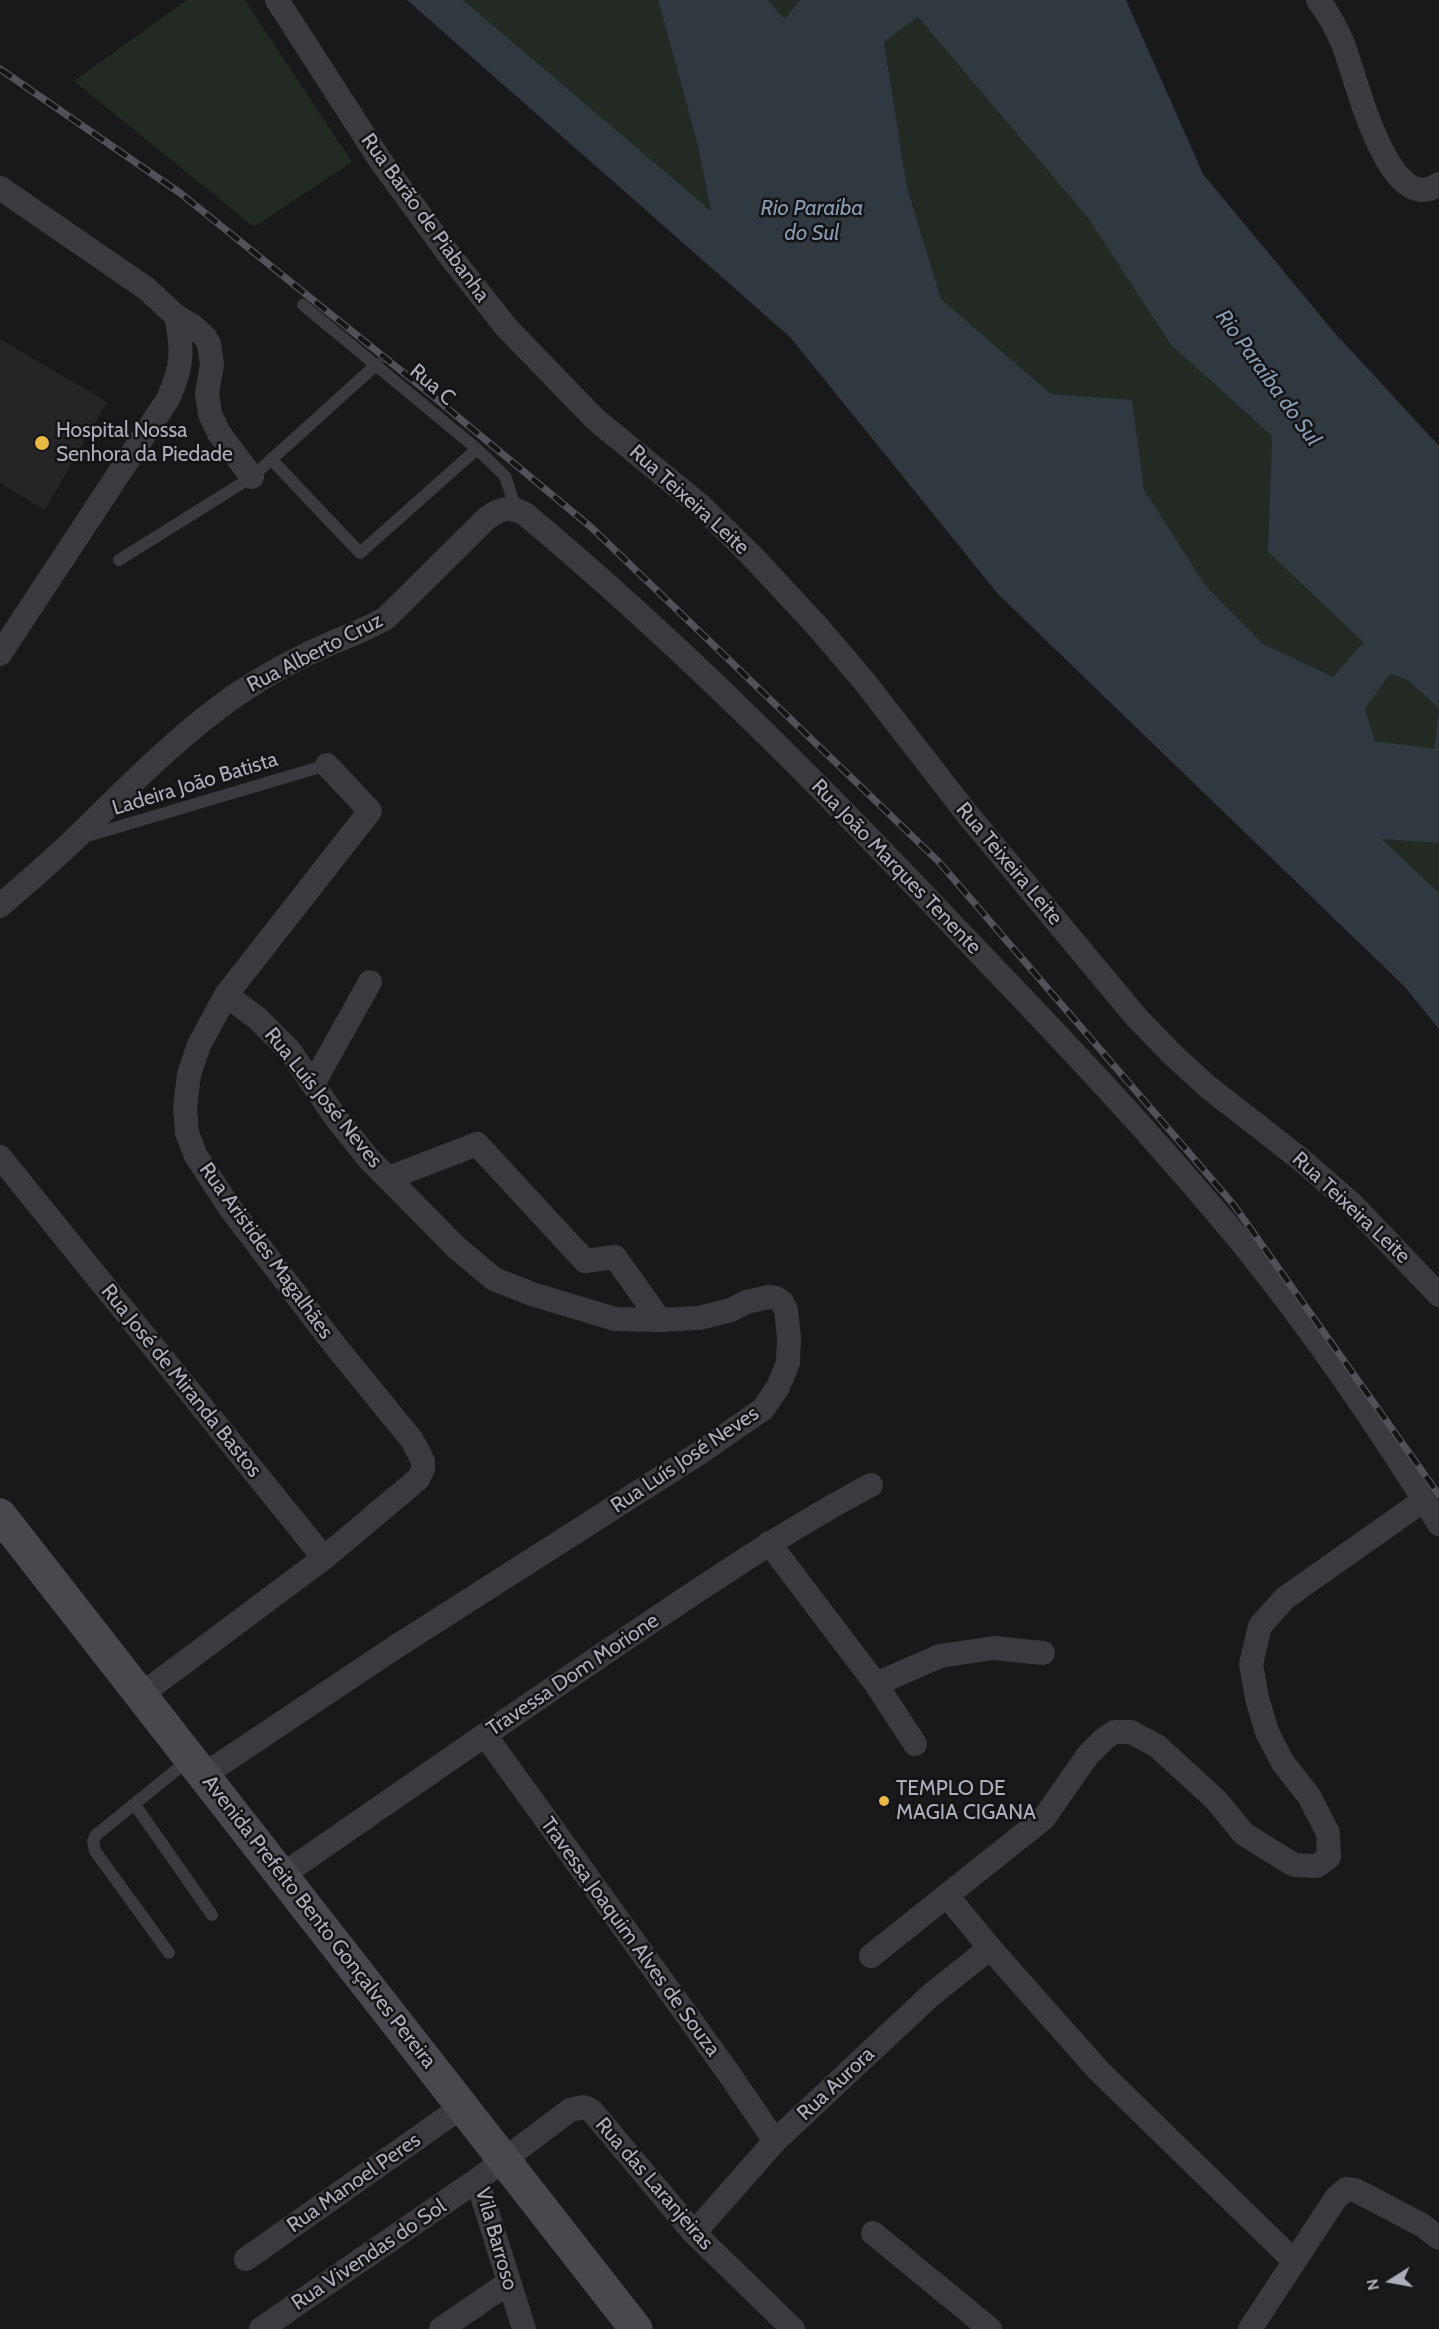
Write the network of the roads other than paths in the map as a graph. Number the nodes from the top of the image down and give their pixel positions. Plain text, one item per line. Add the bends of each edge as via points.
1 (277, 0) edge
2 (1318, 0) edge
3 (1433, 187) edge
4 (0, 188) edge
5 (303, 305) dead end
6 (176, 316) junction
7 (376, 364) junction
8 (595, 419) joint
9 (477, 449) junction
10 (271, 459) junction
11 (252, 477) junction
12 (520, 512) junction
13 (119, 560) dead end
14 (3, 643) edge
15 (327, 765) joint
16 (74, 840) junction
17 (0, 906) edge
18 (370, 982) dead end
19 (226, 995) junction
20 (313, 1084) junction
21 (0, 1157) edge
22 (389, 1178) junction
23 (1439, 1295) edge
24 (660, 1320) junction
25 (871, 1485) dead end
26 (1424, 1500) junction
27 (0, 1515) edge
28 (1439, 1524) edge
29 (769, 1543) junction
30 (324, 1558) junction
31 (1043, 1653) dead end
32 (876, 1684) junction
33 (141, 1694) junction
34 (485, 1735) junction
35 (915, 1744) dead end
36 (197, 1767) junction
37 (135, 1805) junction
38 (280, 1876) junction
39 (948, 1897) junction
40 (212, 1914) dead end
41 (990, 1948) junction
42 (168, 1953) dead end
43 (871, 1956) dead end
44 (463, 2106) junction
45 (774, 2141) junction
46 (505, 2160) junction
47 (477, 2180) junction
48 (694, 2233) junction
49 (873, 2233) dead end
50 (1439, 2238) edge
51 (246, 2259) dead end
52 (1294, 2261) junction
53 (508, 2283) junction
54 (261, 2329) edge
55 (441, 2329) edge
56 (524, 2329) edge
57 (636, 2329) edge
58 (793, 2329) edge
59 (990, 2329) edge
60 (1250, 2329) edge

1 - 8 street, Rua Barão de Piabanha via 380,160 447,252 506,327
2 - 3 street via 1344,46 1382,152 1396,175 1412,187
4 - 6 street via 147,290
5 - 7 lane, Rua C
6 - 11 street via 198,330 209,344 210,414
6 - 14 street via 181,366 168,399
7 - 9 lane, Rua C
7 - 10 lane
8 - 23 street, Rua Teixeira Leite via 700,506 817,626 1137,1018 1208,1087 1351,1203
9 - 10 lane via 360,553
9 - 12 lane, Rua C via 505,476
10 - 11 lane
11 - 13 lane
12 - 16 street, Rua Alberto Cruz via 502,509 487,518 386,618 241,691 193,726
12 - 26 street, Rua João Marques Tenente via 659,630 781,750 918,888 1128,1111 1243,1244 1339,1372
15 - 16 lane, Ladeira João Batista
15 - 19 street, Rua Aristides Magalhães via 370,811
16 - 17 street, Rua Alberto Cruz
18 - 20 street
19 - 20 street, Rua Luís José Neves via 282,1042
19 - 30 street, Rua Aristides Magalhães via 199,1045 186,1088 187,1133 196,1156 230,1208 412,1440 423,1461 418,1479
20 - 22 street, Rua Luís José Neves via 368,1158
21 - 30 street, Rua José de Miranda Bastos
22 - 24 street, Rua Luís José Neves via 457,1248 494,1279 615,1318
22 - 24 street via 477,1144 585,1261 615,1257
24 - 36 street, Rua Luís José Neves via 699,1318 770,1297 782,1302 788,1323 788,1363 764,1409 394,1648
25 - 29 street, Travessa Dom Morione
26 - 28 street, Rua João Marques Tenente
26 - 39 street via 1285,1598 1260,1626 1251,1664 1263,1721 1283,1763 1309,1796 1328,1833 1329,1857 1317,1866 1294,1865 1244,1833 1216,1800 1157,1746 1131,1732 1114,1732 1088,1755 1044,1818
27 - 33 street, Avenida Prefeito Bento Gonçalves Pereira
29 - 32 street
29 - 34 street, Travessa Dom Morione
30 - 33 street
31 - 32 street via 994,1648 940,1656
32 - 35 street
33 - 36 street, Avenida Prefeito Bento Gonçalves Pereira
34 - 38 street, Travessa Dom Morione
34 - 45 street, Travessa Joaquim Alves de Souza
36 - 37 lane
36 - 38 street, Avenida Prefeito Bento Gonçalves Pereira
37 - 40 lane
37 - 42 lane via 96,1836 93,1846
38 - 44 street, Avenida Prefeito Bento Gonçalves Pereira
39 - 41 street
39 - 43 street
41 - 45 street, Rua Aurora via 931,1995
41 - 52 street via 1098,2070
44 - 46 street, Avenida Prefeito Bento Gonçalves Pereira
44 - 51 street, Rua Manoel Peres
45 - 48 street, Rua Aurora
46 - 47 street, Vila Barroso
46 - 48 street, Rua das Laranjeiras via 570,2110 591,2110
46 - 57 street, Avenida Prefeito Bento Gonçalves Pereira
47 - 53 street, Vila Barroso
47 - 54 street, Rua Vivendas do Sol
48 - 58 street, Rua das Laranjeiras
49 - 59 street
50 - 52 street via 1412,2220 1346,2189
52 - 60 street
53 - 55 street
53 - 56 street, Vila Barroso

